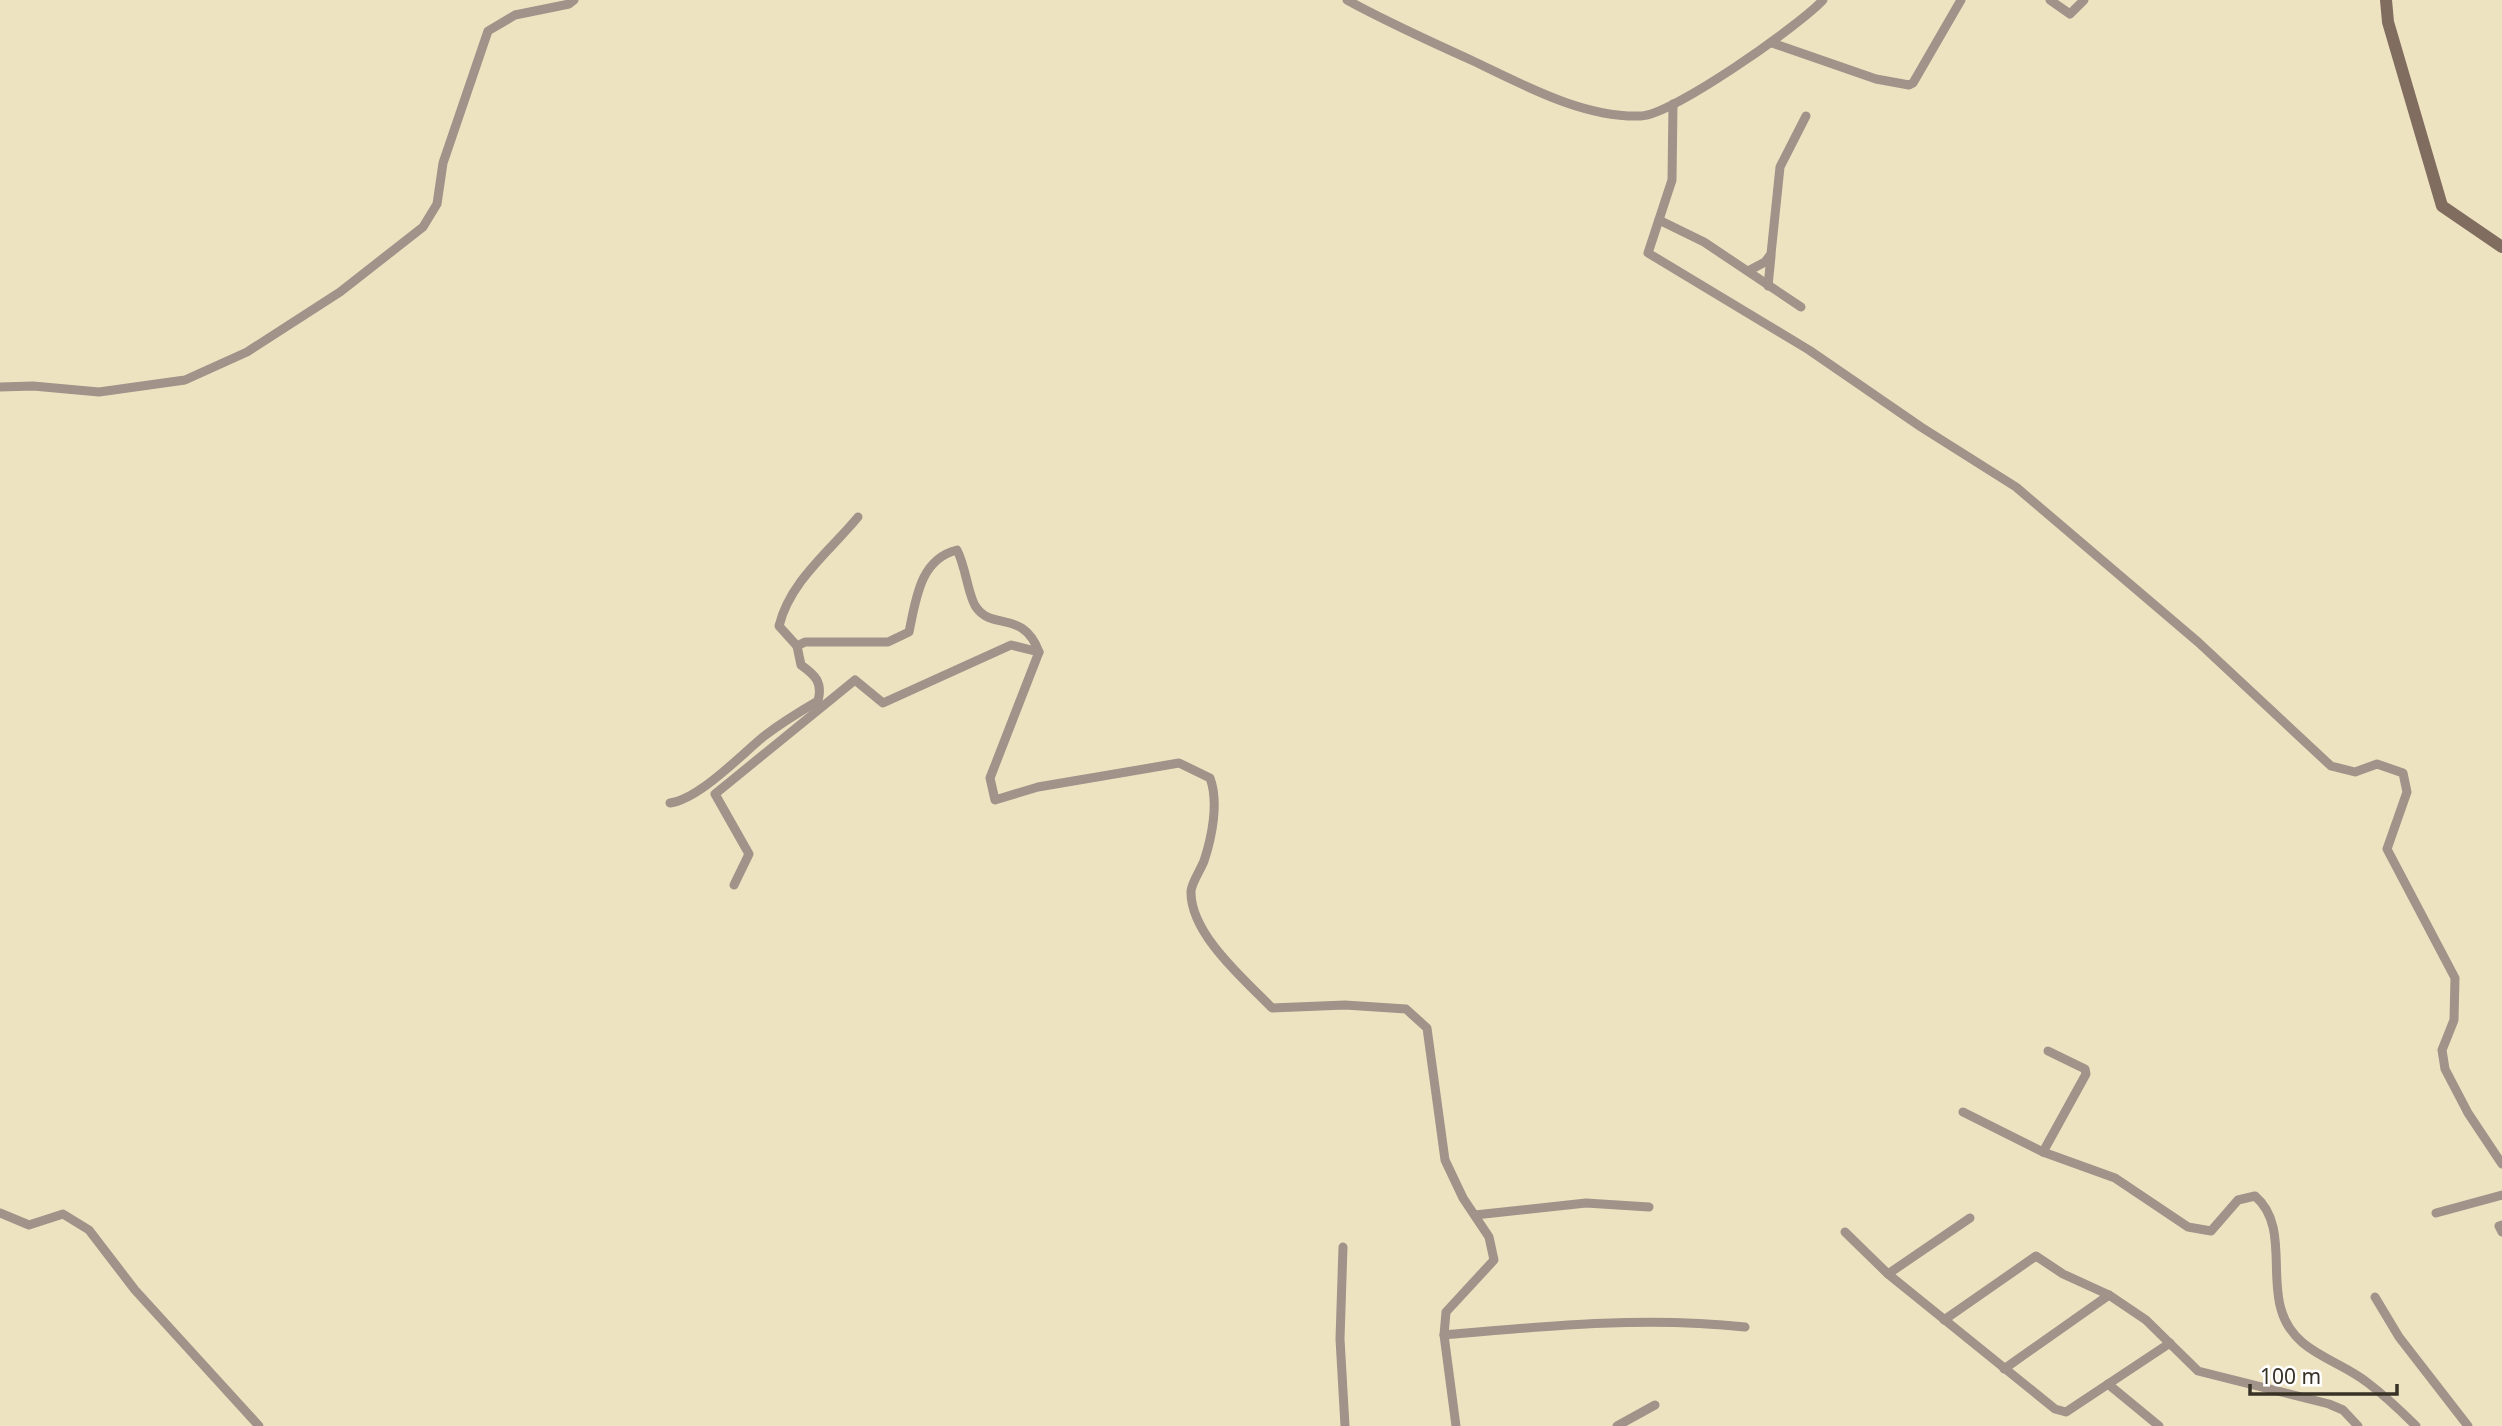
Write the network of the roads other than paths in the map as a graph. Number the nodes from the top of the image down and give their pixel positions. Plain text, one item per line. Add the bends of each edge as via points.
1 (574, 0) edge
2 (1347, 0) edge
3 (1823, 0) edge
4 (1961, 0) edge
5 (2050, 0) edge
6 (2084, 0) edge
7 (2386, 0) edge
8 (1772, 43) junction
9 (1673, 104) junction
10 (1806, 116) dead end
11 (1659, 220) junction
12 (2502, 247) edge
13 (1771, 254) junction
14 (1748, 271) junction
15 (1768, 286) junction
16 (1801, 307) dead end
17 (0, 387) edge
18 (858, 517) dead end
19 (797, 646) junction
20 (1039, 652) junction
21 (670, 803) dead end
22 (734, 885) dead end
23 (2048, 1051) dead end
24 (1963, 1112) dead end
25 (2043, 1152) junction
26 (2502, 1164) edge
27 (2502, 1195) edge
28 (1649, 1207) dead end
29 (0, 1213) edge
30 (2437, 1213) dead end
31 (1475, 1215) junction
32 (1970, 1218) dead end
33 (2502, 1225) edge
34 (2502, 1231) edge
35 (1845, 1232) dead end
36 (1343, 1247) dead end
37 (1888, 1274) junction
38 (2109, 1294) junction
39 (2375, 1297) dead end
40 (1944, 1320) junction
41 (1745, 1326) dead end
42 (1444, 1335) junction
43 (2170, 1343) junction
44 (2004, 1369) junction
45 (2108, 1384) junction
46 (1655, 1405) dead end
47 (1615, 1425) edge
48 (259, 1426) edge
49 (1345, 1426) edge
50 (1456, 1426) edge
51 (2159, 1426) edge
52 (2358, 1426) edge
53 (2416, 1426) edge
54 (2468, 1426) edge

1 - 17 street via 515,15 488,31 443,163 437,204 423,227 340,292 247,352 185,380 99,392
2 - 9 street via 1520,83 1599,113 1643,116
3 - 8 street
4 - 8 street via 1909,85 1876,79
5 - 6 street via 2070,13
7 - 12 street via 2393,43 2442,206
8 - 9 street
9 - 11 street via 1672,180
10 - 13 street via 1780,167
11 - 14 street
11 - 26 street via 1648,253 1810,350 2017,487 2198,642 2331,766 2355,772 2376,764 2403,773 2407,792 2387,849 2455,978 2451,1034 2441,1050 2445,1069
13 - 14 street
13 - 15 street
14 - 15 street
15 - 16 street
18 - 19 street via 784,607 779,626
19 - 20 street via 805,642 888,642 909,632 921,579 942,554 957,550 976,607 1032,635
19 - 21 street via 800,665 817,677 818,701 787,719 716,776
20 - 22 street via 1012,645 883,703 855,680 715,794 749,854
20 - 31 street via 990,778 995,800 1038,787 1179,762 1210,778 1217,794 1204,860 1191,890 1199,926 1272,1008 1345,1005 1406,1009 1427,1028 1445,1160
23 - 25 street via 2085,1069 2086,1074
24 - 25 street
25 - 53 street via 2115,1178 2199,1231 2211,1231 2238,1200 2255,1196 2262,1202 2276,1241 2280,1308 2289,1328 2301,1343 2367,1381
27 - 30 street
28 - 31 street via 1587,1203
29 - 48 street via 29,1225 63,1214 89,1230 135,1290
31 - 42 street via 1489,1237 1494,1260 1446,1312
32 - 37 street
33 - 34 street
35 - 37 street
36 - 49 street via 1340,1339
37 - 40 street
38 - 40 street via 2036,1256
38 - 43 street
38 - 44 street
39 - 54 street via 2399,1337
40 - 44 street
41 - 42 street via 1628,1321
42 - 50 street
43 - 45 street
43 - 52 street via 2198,1371 2329,1404 2343,1410
44 - 45 street via 2041,1400 2066,1412
45 - 51 street
46 - 47 street

